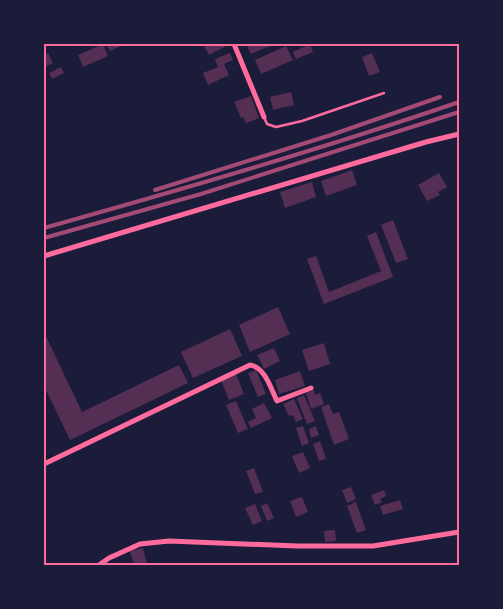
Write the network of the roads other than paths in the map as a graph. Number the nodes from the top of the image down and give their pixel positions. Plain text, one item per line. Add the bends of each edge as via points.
1 (234, 44) edge
2 (384, 93) dead end
3 (264, 116) joint
4 (459, 134) edge
5 (44, 256) edge
6 (311, 388) dead end
7 (44, 464) edge
8 (459, 532) edge
9 (99, 565) edge

1 - 3 street
2 - 3 lane via 302,122 276,127 267,124
4 - 5 street
6 - 7 street via 278,401 262,371 250,365
8 - 9 street via 373,546 159,542 140,544

